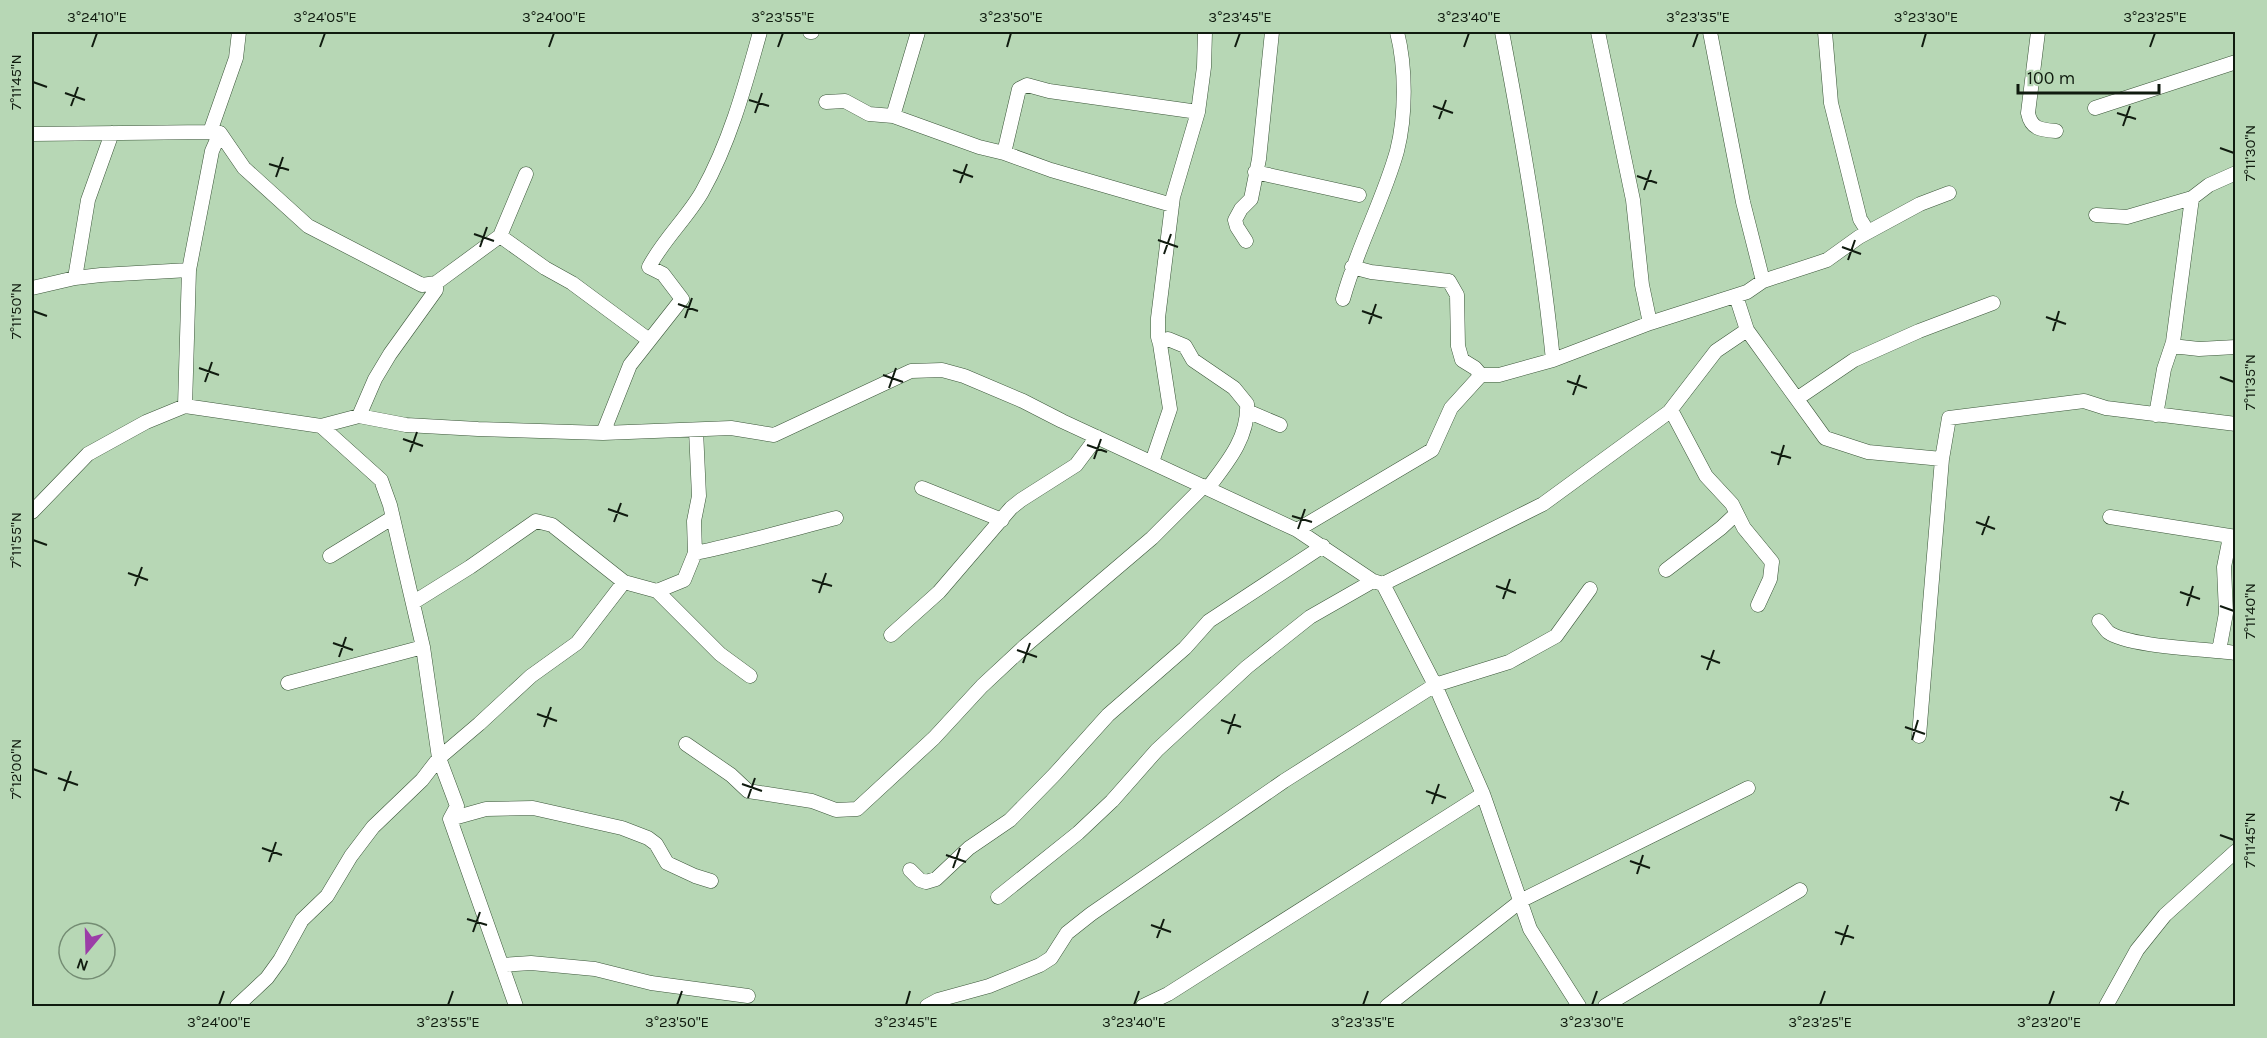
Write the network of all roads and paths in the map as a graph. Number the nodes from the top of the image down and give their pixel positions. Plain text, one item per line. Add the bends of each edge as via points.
1 (239, 32) edge
2 (760, 32) edge
3 (918, 32) edge
4 (1205, 32) edge
5 (1272, 32) edge
6 (1397, 32) edge
7 (1502, 32) edge
8 (1598, 32) edge
9 (1710, 32) edge
10 (1825, 32) edge
11 (2038, 32) edge
12 (2235, 62) edge
13 (826, 102) dead end
14 (2095, 108) dead end
15 (1198, 112) junction
16 (893, 116) junction
17 (2056, 131) dead end
18 (112, 133) junction
19 (215, 133) junction
20 (32, 134) edge
21 (1004, 153) junction
22 (1255, 172) junction
23 (2235, 173) edge
24 (526, 174) dead end
25 (1949, 194) dead end
26 (1359, 195) dead end
27 (2192, 198) junction
28 (1172, 205) junction
29 (2096, 215) dead end
30 (1868, 232) junction
31 (500, 236) junction
32 (1246, 241) dead end
33 (1352, 267) junction
34 (189, 270) junction
35 (75, 278) junction
36 (1763, 281) junction
37 (436, 283) junction
38 (32, 288) edge
39 (1736, 296) junction
40 (1343, 299) dead end
41 (1993, 303) dead end
42 (1650, 323) junction
43 (1747, 330) junction
44 (649, 340) junction
45 (1160, 344) junction
46 (2172, 346) junction
47 (2235, 346) edge
48 (1553, 360) junction
49 (1481, 375) junction
50 (1798, 398) junction
51 (185, 406) junction
52 (1671, 410) junction
53 (1247, 411) junction
54 (2156, 415) junction
55 (359, 416) junction
56 (2235, 424) edge
57 (1280, 425) dead end
58 (321, 426) junction
59 (696, 430) junction
60 (603, 433) junction
61 (1097, 437) junction
62 (1942, 459) junction
63 (1152, 462) junction
64 (1206, 487) junction
65 (922, 488) dead end
66 (32, 512) edge
67 (1736, 514) junction
68 (392, 518) junction
69 (836, 518) dead end
70 (2110, 518) dead end
71 (1002, 520) junction
72 (1297, 530) junction
73 (2233, 537) edge
74 (1323, 546) junction
75 (695, 554) junction
76 (330, 556) dead end
77 (1666, 570) dead end
78 (624, 582) junction
79 (1378, 582) junction
80 (1590, 589) dead end
81 (657, 591) junction
82 (414, 602) junction
83 (1758, 605) dead end
84 (2099, 621) dead end
85 (891, 635) dead end
86 (423, 647) junction
87 (2219, 651) junction
88 (2235, 653) edge
89 (750, 676) dead end
90 (288, 683) dead end
91 (1435, 685) junction
92 (1919, 736) dead end
93 (686, 744) dead end
94 (439, 758) junction
95 (1748, 788) dead end
96 (1483, 794) junction
97 (450, 819) junction
98 (2235, 851) edge
99 (910, 870) dead end
100 (711, 881) dead end
101 (1800, 890) dead end
102 (998, 897) dead end
103 (1521, 900) junction
104 (502, 965) junction
105 (748, 996) dead end
106 (1573, 1004) edge
107 (237, 1006) edge
108 (516, 1006) edge
109 (927, 1006) edge
110 (1143, 1006) edge
111 (1387, 1006) edge
112 (1605, 1006) edge
113 (2106, 1006) edge

1 - 19 street via 236,58
2 - 44 street via 740,105 701,192 649,267 663,274 682,299
3 - 16 street
4 - 15 street
5 - 22 street
6 - 33 street via 1403,65 1400,140
7 - 48 street via 1545,280
8 - 42 street via 1633,200
9 - 36 street via 1743,202
10 - 30 street via 1831,103 1860,219
11 - 17 street via 2028,113 2036,128
12 - 14 street
13 - 16 street via 845,101 869,114
15 - 21 street via 1027,85 1019,89
15 - 28 street
16 - 21 street
18 - 19 street
18 - 20 street
18 - 35 street via 88,200
19 - 34 street
19 - 37 street via 244,168 308,226 422,285
21 - 28 street
22 - 26 street
22 - 32 street via 1251,199 1236,220
23 - 27 street via 2209,184
24 - 31 street
25 - 30 street via 1920,204
27 - 29 street via 2127,217
27 - 46 street
28 - 45 street via 1158,318
30 - 36 street via 1827,260
31 - 37 street
31 - 44 street
33 - 40 street
33 - 49 street via 1449,280 1457,296 1462,360
34 - 35 street
34 - 51 street
35 - 38 street
36 - 39 street
37 - 55 street via 436,290 375,379
39 - 42 street
39 - 43 street
41 - 50 street via 1854,360
42 - 48 street
43 - 50 street
43 - 52 street via 1716,351
44 - 60 street via 630,365
45 - 53 street via 1168,339 1185,346 1193,360 1242,396
45 - 63 street via 1170,409
46 - 47 street
46 - 54 street
48 - 49 street via 1499,375
49 - 72 street via 1451,408 1432,450
50 - 62 street via 1825,438 1868,452
51 - 58 street
51 - 66 street via 88,454
52 - 67 street via 1706,476
52 - 79 street via 1543,504
53 - 57 street
53 - 64 street via 1235,451
54 - 56 street
54 - 62 street via 2084,401 1949,418
55 - 58 street
55 - 60 street via 406,425
58 - 68 street via 381,480
59 - 60 street
59 - 61 street via 731,428 774,435 911,371 935,370 964,375
59 - 75 street via 699,496 694,521
61 - 63 street
61 - 71 street via 1076,465 1021,500
62 - 92 street
63 - 64 street
64 - 72 street
64 - 93 street via 981,686 934,738 857,809 836,810 812,801 748,791
65 - 71 street
67 - 77 street
67 - 83 street via 1772,562 1770,579
68 - 76 street
68 - 82 street
69 - 75 street
70 - 73 street
71 - 85 street via 939,592
72 - 74 street
73 - 87 street via 2224,567 2226,613
74 - 79 street
74 - 99 street via 1209,621 1185,648 1108,715 1010,820 974,844 936,879 920,880
75 - 81 street via 684,580
78 - 81 street
78 - 82 street via 552,525 536,521
78 - 94 street via 577,643 531,676
79 - 91 street
79 - 102 street via 1310,617 1246,667 1157,750 1095,817
80 - 91 street via 1556,636 1509,663
81 - 89 street via 720,654
82 - 86 street
84 - 87 street via 2109,633 2124,639
86 - 90 street
86 - 94 street
87 - 88 street
91 - 96 street
91 - 109 street via 1284,781 1091,914 1067,933 1051,958 1040,965
94 - 97 street via 457,806
94 - 107 street via 365,835 327,896 302,920 267,978
95 - 103 street
96 - 103 street
96 - 110 street via 1168,994
97 - 100 street via 486,809 533,808 622,828 656,844 668,863
97 - 104 street
98 - 113 street via 2165,915 2137,950
101 - 112 street
103 - 106 street via 1530,929
103 - 111 street
104 - 105 street via 531,963 595,969 651,983
104 - 108 street

